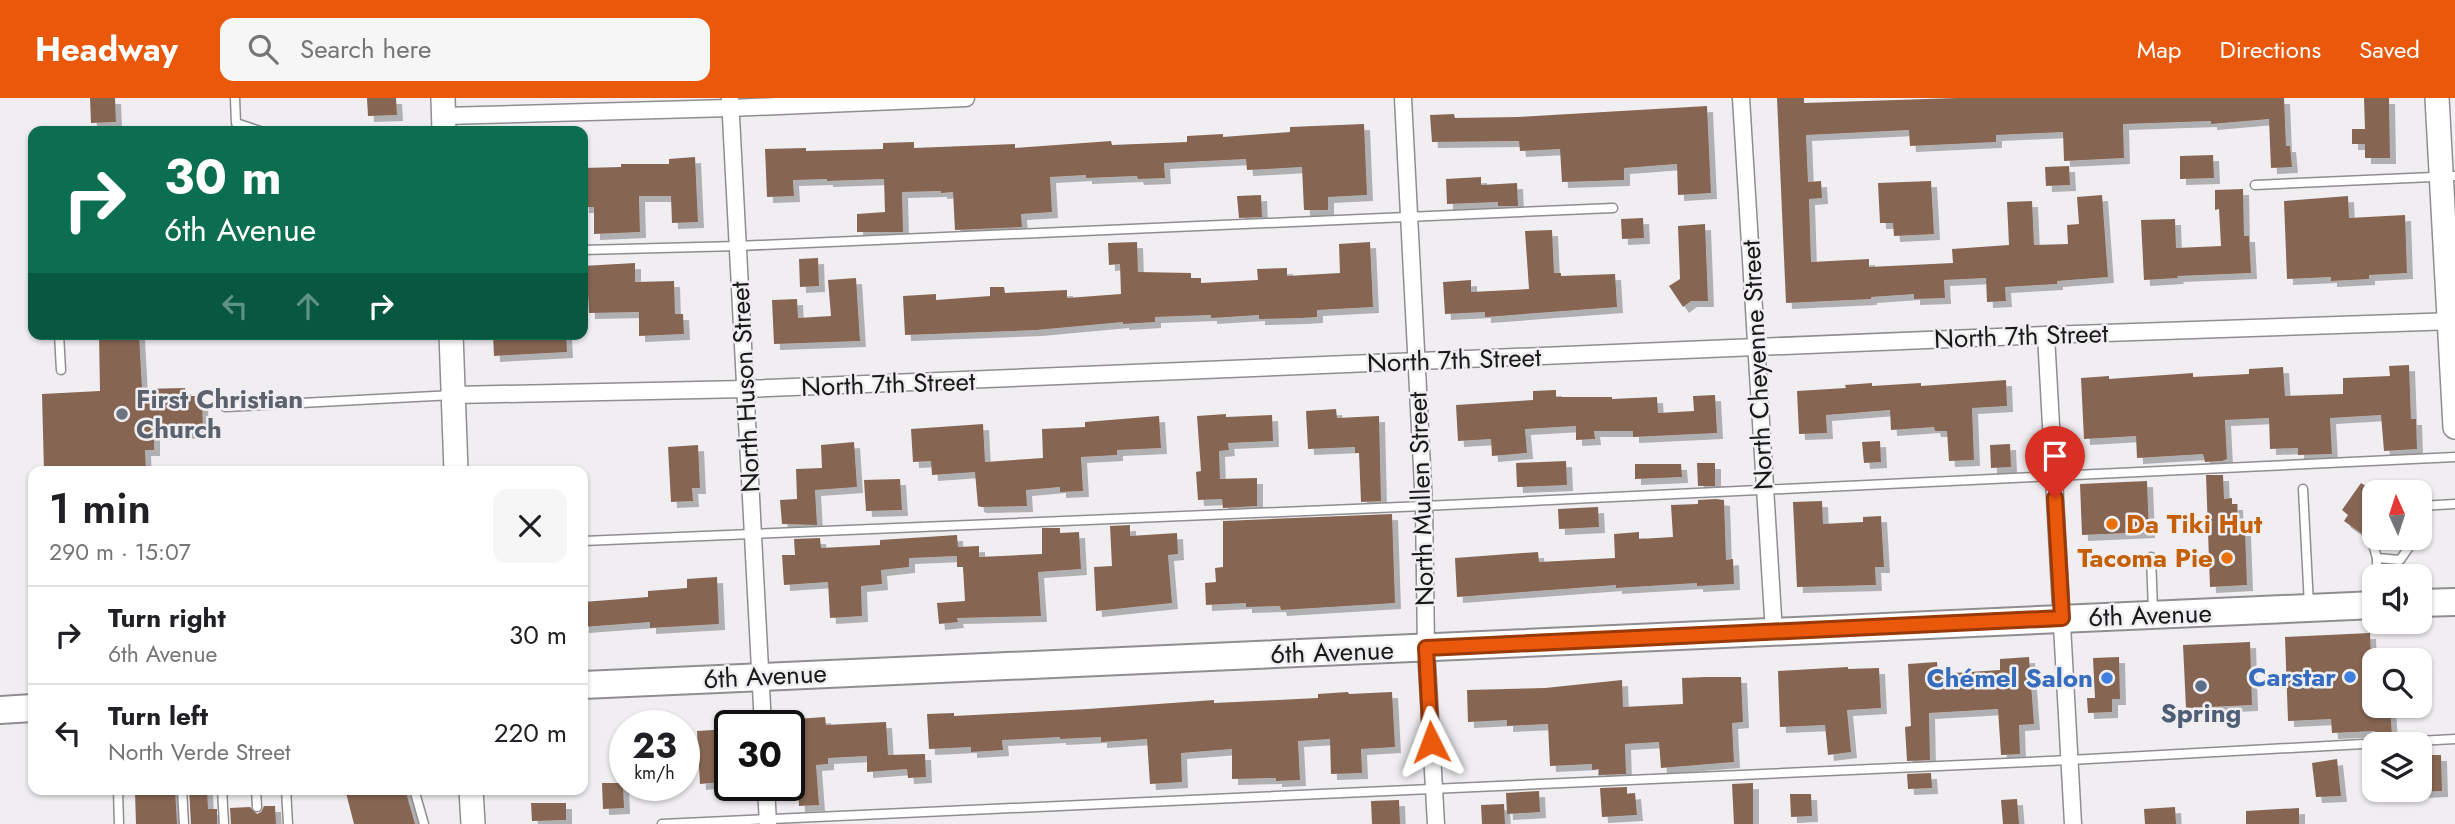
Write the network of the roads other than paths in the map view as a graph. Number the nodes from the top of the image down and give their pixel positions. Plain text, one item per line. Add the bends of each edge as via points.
1 (235, 98) edge
2 (966, 98) edge
3 (1403, 98) edge
4 (1741, 98) edge
5 (2437, 98) edge
6 (730, 103) edge
7 (443, 115) edge
8 (245, 126) edge
9 (2448, 176) edge
10 (2255, 186) dead end
11 (1613, 208) dead end
12 (1409, 218) junction
13 (738, 246) junction
14 (588, 250) edge
15 (2452, 321) edge
16 (2046, 335) junction
17 (59, 340) edge
18 (451, 340) edge
19 (1756, 348) junction
20 (1416, 362) junction
21 (2453, 367) edge
22 (61, 370) dead end
23 (746, 389) junction
24 (454, 395) junction
25 (225, 407) dead end
26 (2455, 427) edge
27 (2455, 457) edge
28 (456, 466) edge
29 (2054, 477) junction
30 (1765, 489) junction
31 (2302, 489) dead end
32 (2455, 504) edge
33 (2432, 505) edge
34 (1424, 506) junction
35 (752, 534) junction
36 (588, 541) edge
37 (2375, 550) edge
38 (2407, 550) edge
39 (2151, 557) dead end
40 (2377, 558) junction
41 (2377, 564) edge
42 (2455, 602) edge
43 (2432, 603) edge
44 (2362, 606) edge
45 (2309, 608) junction
46 (2153, 614) junction
47 (2062, 618) junction
48 (1774, 633) junction
49 (1426, 648) junction
50 (761, 677) junction
51 (588, 685) edge
52 (28, 708) edge
53 (0, 710) edge
54 (762, 710) edge
55 (2455, 739) edge
56 (2070, 760) junction
57 (1434, 790) junction
58 (118, 795) edge
59 (182, 795) edge
60 (222, 795) edge
61 (256, 795) edge
62 (286, 795) edge
63 (416, 795) edge
64 (471, 795) edge
65 (767, 801) edge
66 (257, 807) dead end
67 (768, 821) edge
68 (119, 824) edge
69 (184, 824) edge
70 (224, 824) edge
71 (288, 824) edge
72 (424, 824) edge
73 (473, 824) edge
74 (662, 824) edge
75 (1436, 824) edge
76 (2073, 824) edge

1 - 8 lane via 236,123
2 - 6 street
3 - 12 street, North Mullen Street
4 - 19 street, North Cheyenne Street
5 - 9 street
6 - 7 street
6 - 13 street, North Huson Street
9 - 10 lane
9 - 15 street
11 - 12 lane
12 - 13 lane
12 - 20 street, North Mullen Street
13 - 14 lane
13 - 23 street, North Huson Street
15 - 16 street, North 7th Street
15 - 21 street
16 - 19 street, North 7th Street
16 - 29 street
17 - 22 lane
18 - 24 street
19 - 20 street, North 7th Street
19 - 30 street, North Cheyenne Street
20 - 23 street, North 7th Street
20 - 34 street, North Mullen Street
21 - 26 street
23 - 24 street, North 7th Street
23 - 35 street, North Huson Street
24 - 25 lane
24 - 28 street
27 - 29 lane
29 - 30 lane
29 - 47 street
30 - 34 lane
30 - 48 street, North Cheyenne Street
31 - 45 lane
32 - 33 lane
34 - 35 lane
34 - 49 street, North Mullen Street
35 - 36 lane
35 - 50 street, North Huson Street
37 - 40 lane
38 - 40 lane via 2400,560
39 - 46 lane
40 - 41 lane
42 - 43 main road
44 - 45 main road, 6th Avenue
45 - 46 main road, 6th Avenue
46 - 47 main road, 6th Avenue
47 - 48 main road, 6th Avenue
47 - 56 street
48 - 49 main road, 6th Avenue
49 - 50 main road, 6th Avenue
49 - 57 street, North Mullen Street
50 - 51 main road, 6th Avenue
50 - 54 street, North Huson Street
52 - 53 main road
55 - 56 lane
56 - 57 lane
56 - 76 street
57 - 67 lane
57 - 75 street, North Mullen Street
58 - 68 lane
59 - 69 lane
60 - 70 lane
61 - 66 lane
62 - 71 lane
63 - 72 lane
64 - 73 street
65 - 67 street
67 - 74 lane

